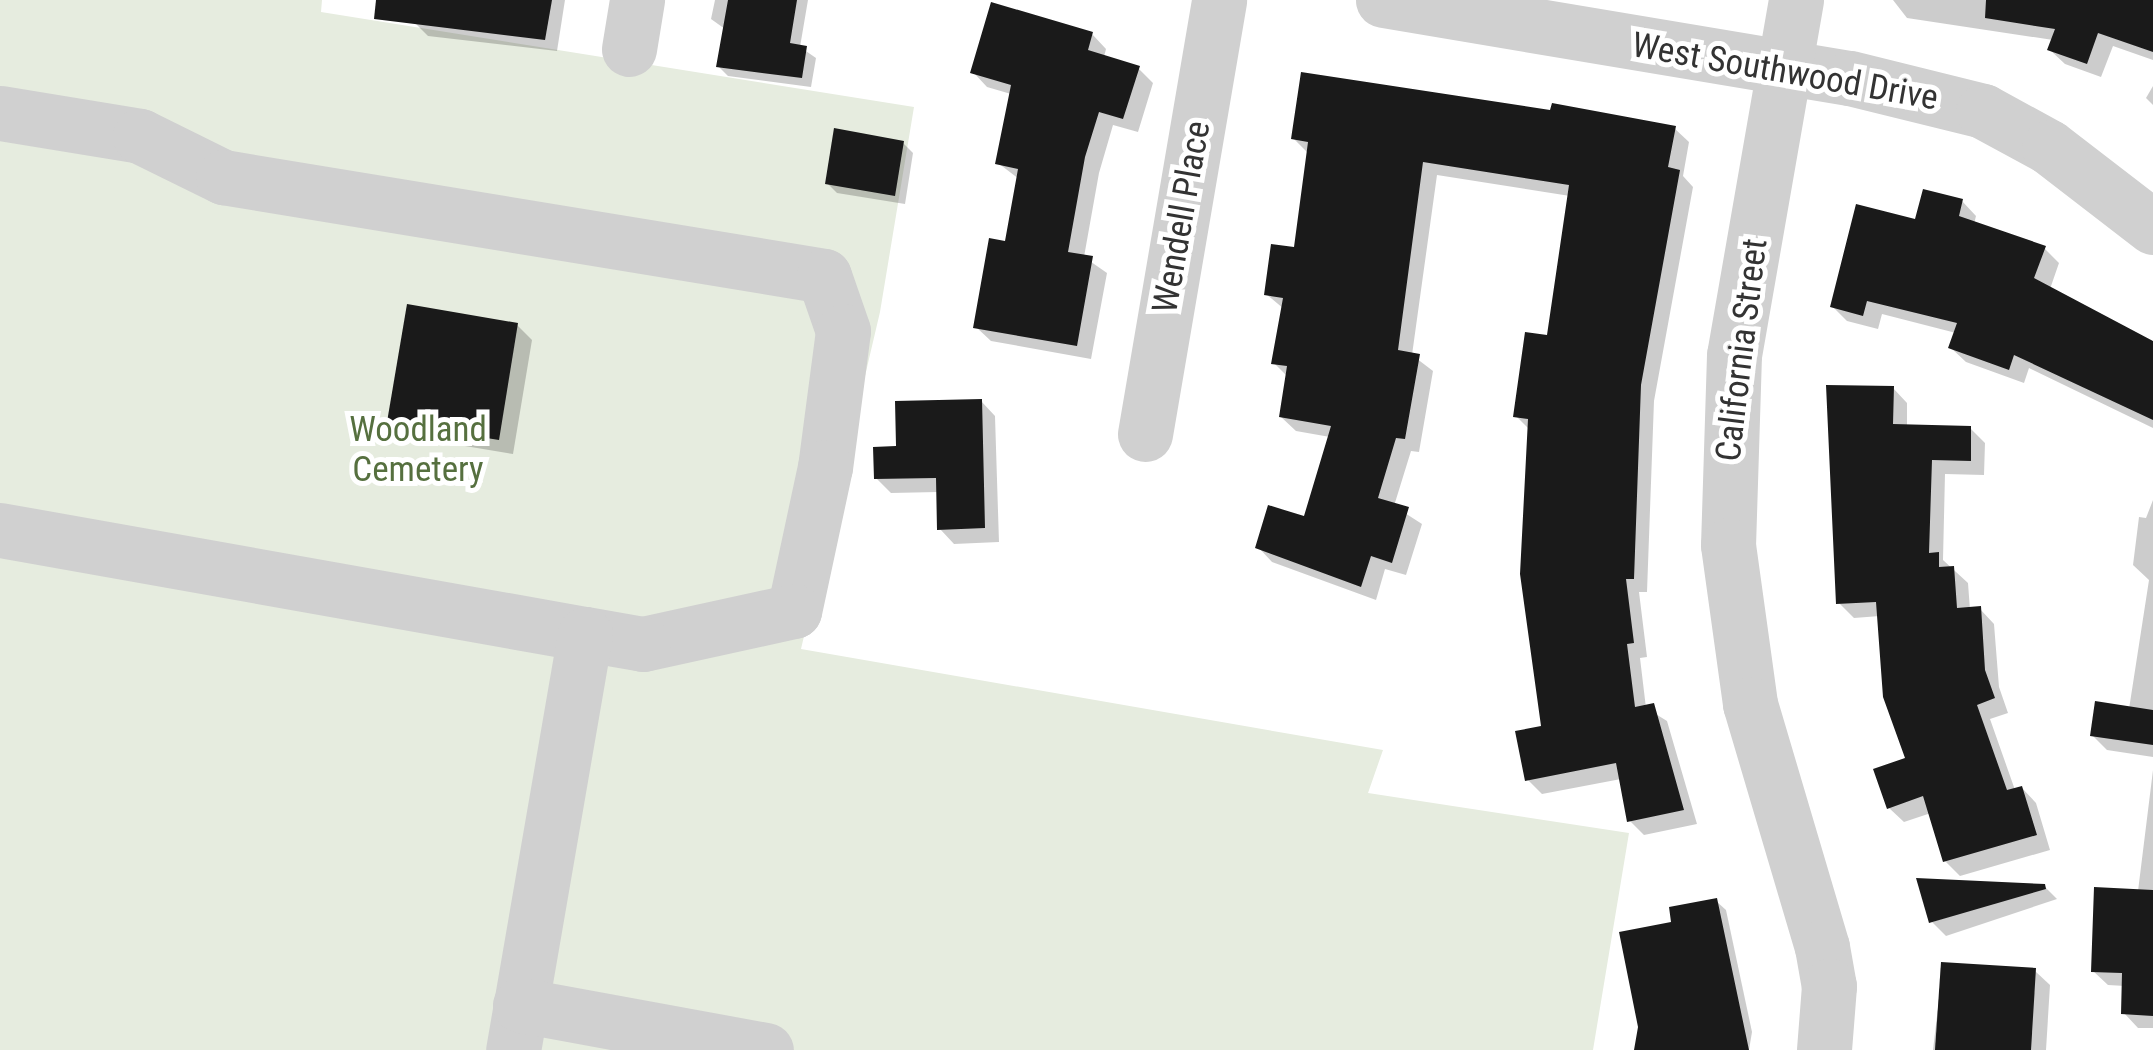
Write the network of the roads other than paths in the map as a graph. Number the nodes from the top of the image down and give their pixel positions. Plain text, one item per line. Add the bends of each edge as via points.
1 (1220, 0) edge
2 (1383, 0) edge
3 (1796, 0) edge
4 (1784, 67) junction
5 (0, 113) edge
6 (2153, 227) edge
7 (1145, 434) dead end
8 (0, 530) edge
9 (586, 634) junction
10 (516, 1028) edge
11 (766, 1050) edge
12 (1824, 1050) edge

1 - 7 street, Wendell Place
2 - 4 street, West Southwood Drive
3 - 4 street, California Street
4 - 6 street, West Southwood Drive via 1983,110 2049,148
4 - 12 street, California Street via 1728,410 1728,545 1750,704 1822,947 1828,986
5 - 9 street via 140,136 224,177 824,276 843,330 825,468 794,611 643,644
8 - 9 street
9 - 10 street
10 - 11 street

